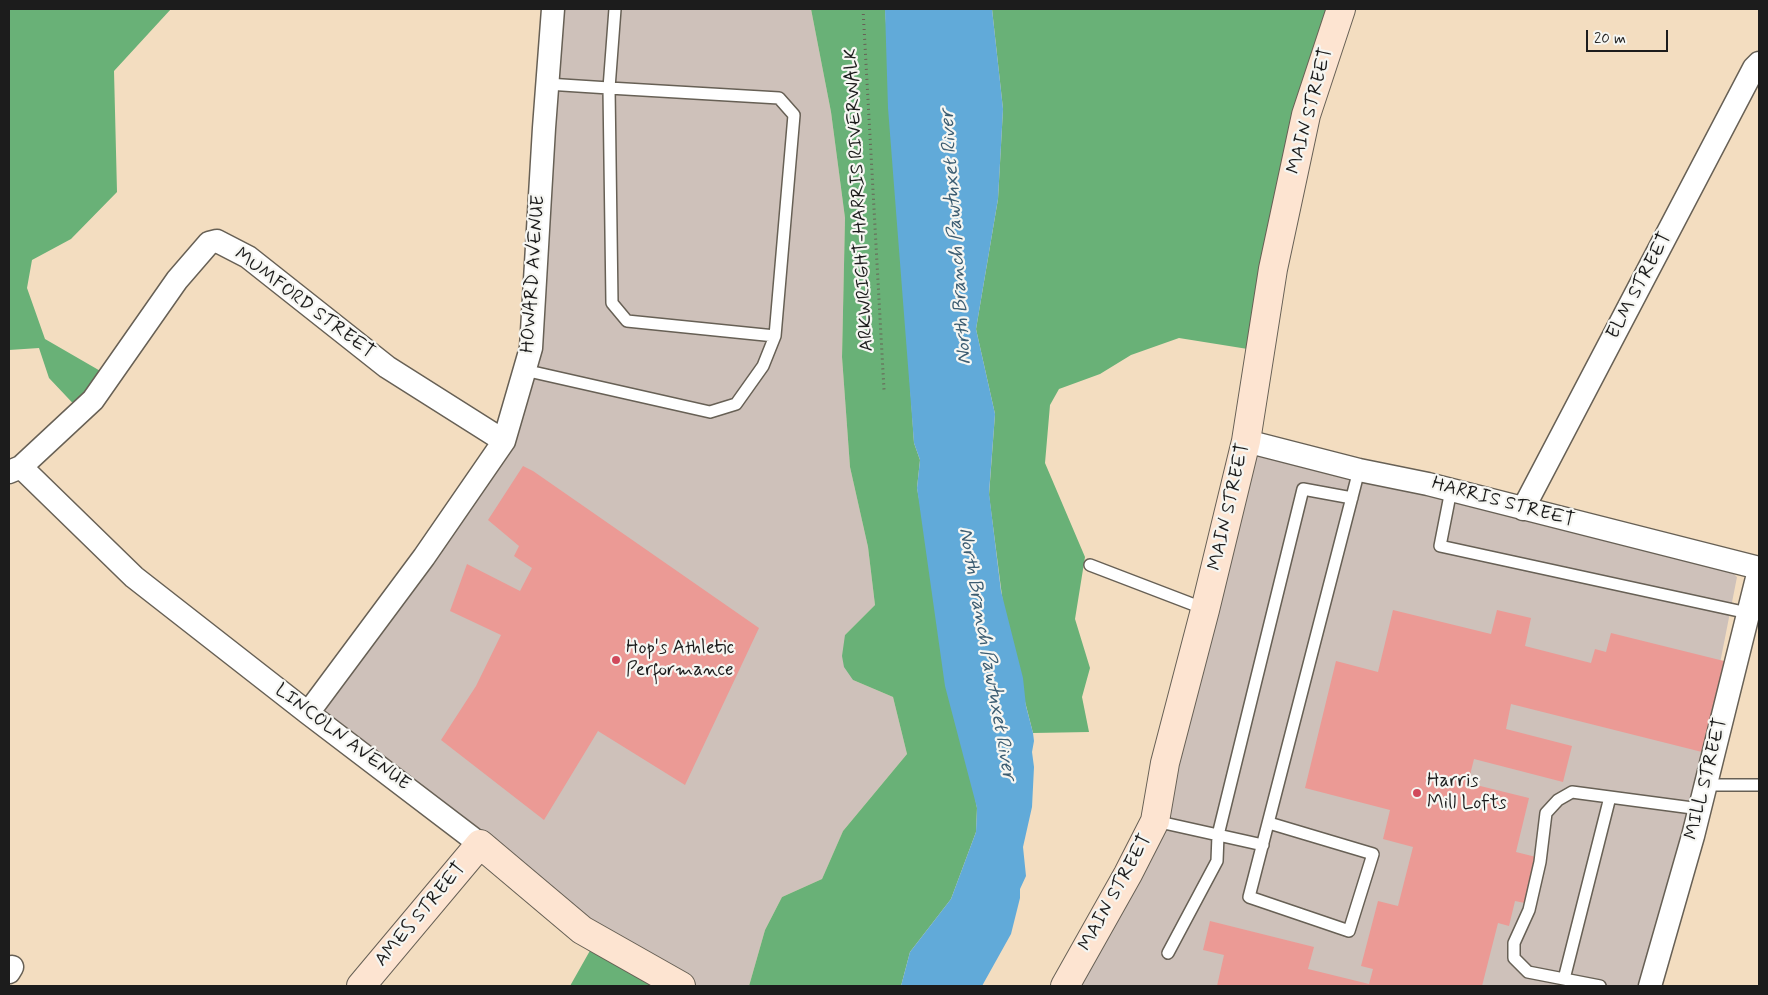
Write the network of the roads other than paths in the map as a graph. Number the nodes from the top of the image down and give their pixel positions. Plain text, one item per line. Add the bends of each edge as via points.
1 (553, 9) edge
2 (615, 9) edge
3 (1341, 9) edge
4 (1759, 63) edge
5 (547, 84) junction
6 (609, 88) junction
7 (775, 336) junction
8 (524, 370) junction
9 (504, 440) junction
10 (1246, 441) junction
11 (15, 470) edge
12 (1359, 470) junction
13 (1452, 490) junction
14 (1352, 498) junction
15 (1523, 509) junction
16 (1090, 565) dead end
17 (1759, 569) edge
18 (1205, 610) junction
19 (1748, 613) junction
20 (308, 713) junction
21 (1759, 784) edge
22 (1706, 785) junction
23 (1610, 797) junction
24 (1700, 809) junction
25 (1155, 821) junction
26 (1269, 823) junction
27 (1218, 835) junction
28 (480, 844) junction
29 (1263, 845) junction
30 (1168, 953) dead end
31 (1564, 979) junction
32 (361, 986) edge
33 (680, 986) edge
34 (1065, 986) edge
35 (1600, 986) edge
36 (1650, 986) edge

1 - 5 street, HOWARD AVENUE
2 - 6 lane
3 - 10 main road, MAIN STREET via 1306,115 1273,269
4 - 15 street, ELM STREET
5 - 6 lane
5 - 8 street, HOWARD AVENUE via 531,348
6 - 7 lane via 612,303 627,321
6 - 7 lane via 779,98 794,115
7 - 8 lane via 763,366 736,404 710,412
8 - 9 street, HOWARD AVENUE
9 - 11 street, MUMFORD STREET via 387,368 248,257 217,241 209,244 177,280 93,400
9 - 20 street, HOWARD AVENUE via 424,557
10 - 12 street, HARRIS STREET
10 - 18 main road, MAIN STREET
11 - 20 street, LINCOLN AVENUE via 134,577
12 - 13 street, HARRIS STREET
12 - 14 lane
13 - 15 street, HARRIS STREET
13 - 19 lane via 1440,546
14 - 26 lane
14 - 27 lane via 1303,490
15 - 17 street, HARRIS STREET
16 - 18 lane
17 - 19 street, MILL STREET
18 - 25 main road, MAIN STREET via 1165,763
19 - 22 street, MILL STREET
20 - 28 street, LINCOLN AVENUE
21 - 22 lane
22 - 24 street, MILL STREET
23 - 24 lane
23 - 31 lane
23 - 31 lane via 1572,792 1558,800 1546,813 1540,862 1529,910 1514,943 1514,958 1528,972
24 - 36 street, MILL STREET
25 - 27 lane
25 - 34 main road, MAIN STREET
26 - 29 lane
26 - 29 lane via 1373,854 1349,931 1250,896
27 - 29 lane
27 - 30 lane via 1217,861
28 - 32 main road, AMES STREET
28 - 33 main road, LINCOLN AVENUE via 582,930
31 - 35 lane

